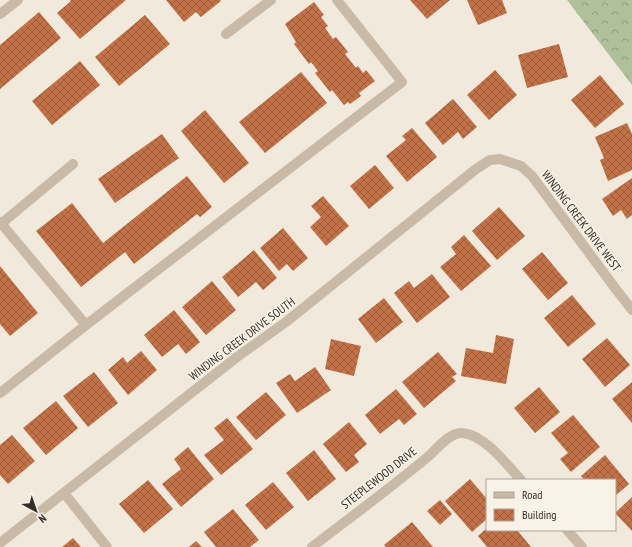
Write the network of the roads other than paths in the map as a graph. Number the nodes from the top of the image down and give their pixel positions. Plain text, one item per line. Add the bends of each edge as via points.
1 (18, 0) edge
2 (271, 0) edge
3 (337, 0) edge
4 (0, 14) edge
5 (226, 34) dead end
6 (500, 159) joint
7 (73, 164) dead end
8 (1, 222) edge
9 (632, 310) edge
10 (86, 325) junction
11 (0, 393) edge
12 (519, 479) edge
13 (64, 493) junction
14 (568, 531) edge
15 (0, 543) edge
16 (107, 547) edge
17 (312, 547) edge
18 (582, 547) edge

1 - 4 street
2 - 5 street
3 - 10 street via 402,82
6 - 9 street, WINDING CREEK DRIVE WEST via 521,166 532,176
6 - 13 street, WINDING CREEK DRIVE SOUTH via 490,160 476,169 286,322 237,357
7 - 8 street
8 - 10 street
10 - 11 street
12 - 17 street, STEEPLEWOOD DRIVE via 492,449 476,438 458,433
13 - 15 street, WINDING CREEK DRIVE SOUTH
13 - 16 street
14 - 18 street

